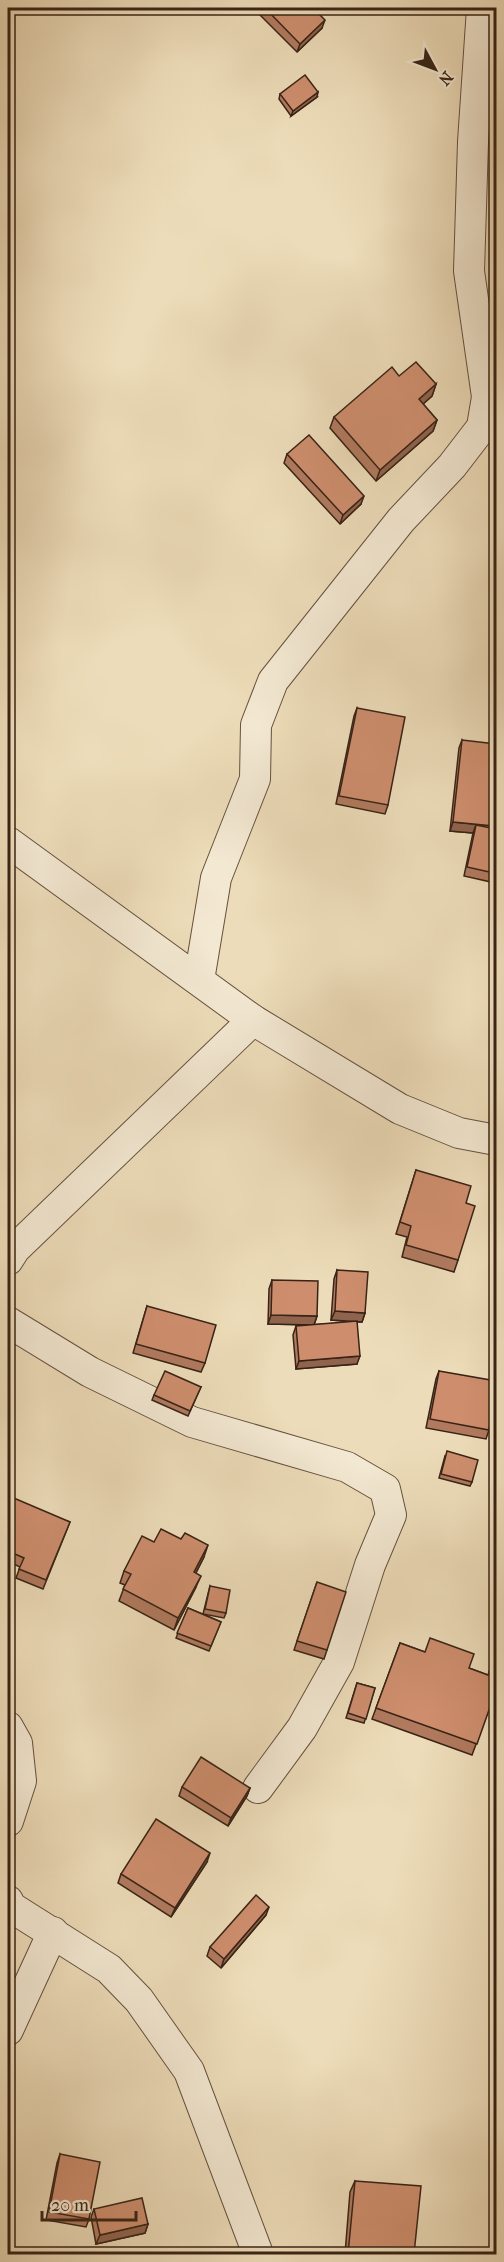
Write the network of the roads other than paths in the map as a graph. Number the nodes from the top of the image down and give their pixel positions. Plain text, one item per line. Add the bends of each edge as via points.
1 (482, 8) edge
2 (8, 842) edge
3 (199, 980) junction
4 (254, 1020) junction
5 (496, 1140) edge
6 (8, 1260) edge
7 (8, 1322) edge
8 (8, 1726) edge
9 (258, 1788) dead end
10 (8, 1821) edge
11 (8, 1901) edge
12 (53, 1932) junction
13 (8, 2030) edge
14 (258, 2254) edge

1 - 3 street via 469,271 487,397 482,427 401,520 273,681 256,724 255,779 216,878
2 - 3 street
3 - 4 street
4 - 5 street via 400,1109 459,1133
4 - 6 street
7 - 9 street via 90,1372 192,1422 347,1467 385,1488 391,1515 370,1565 339,1662 302,1728
8 - 10 street via 17,1743 21,1781
11 - 12 street via 11,1907
12 - 13 street
12 - 14 street via 109,1969 139,2000 189,2071

